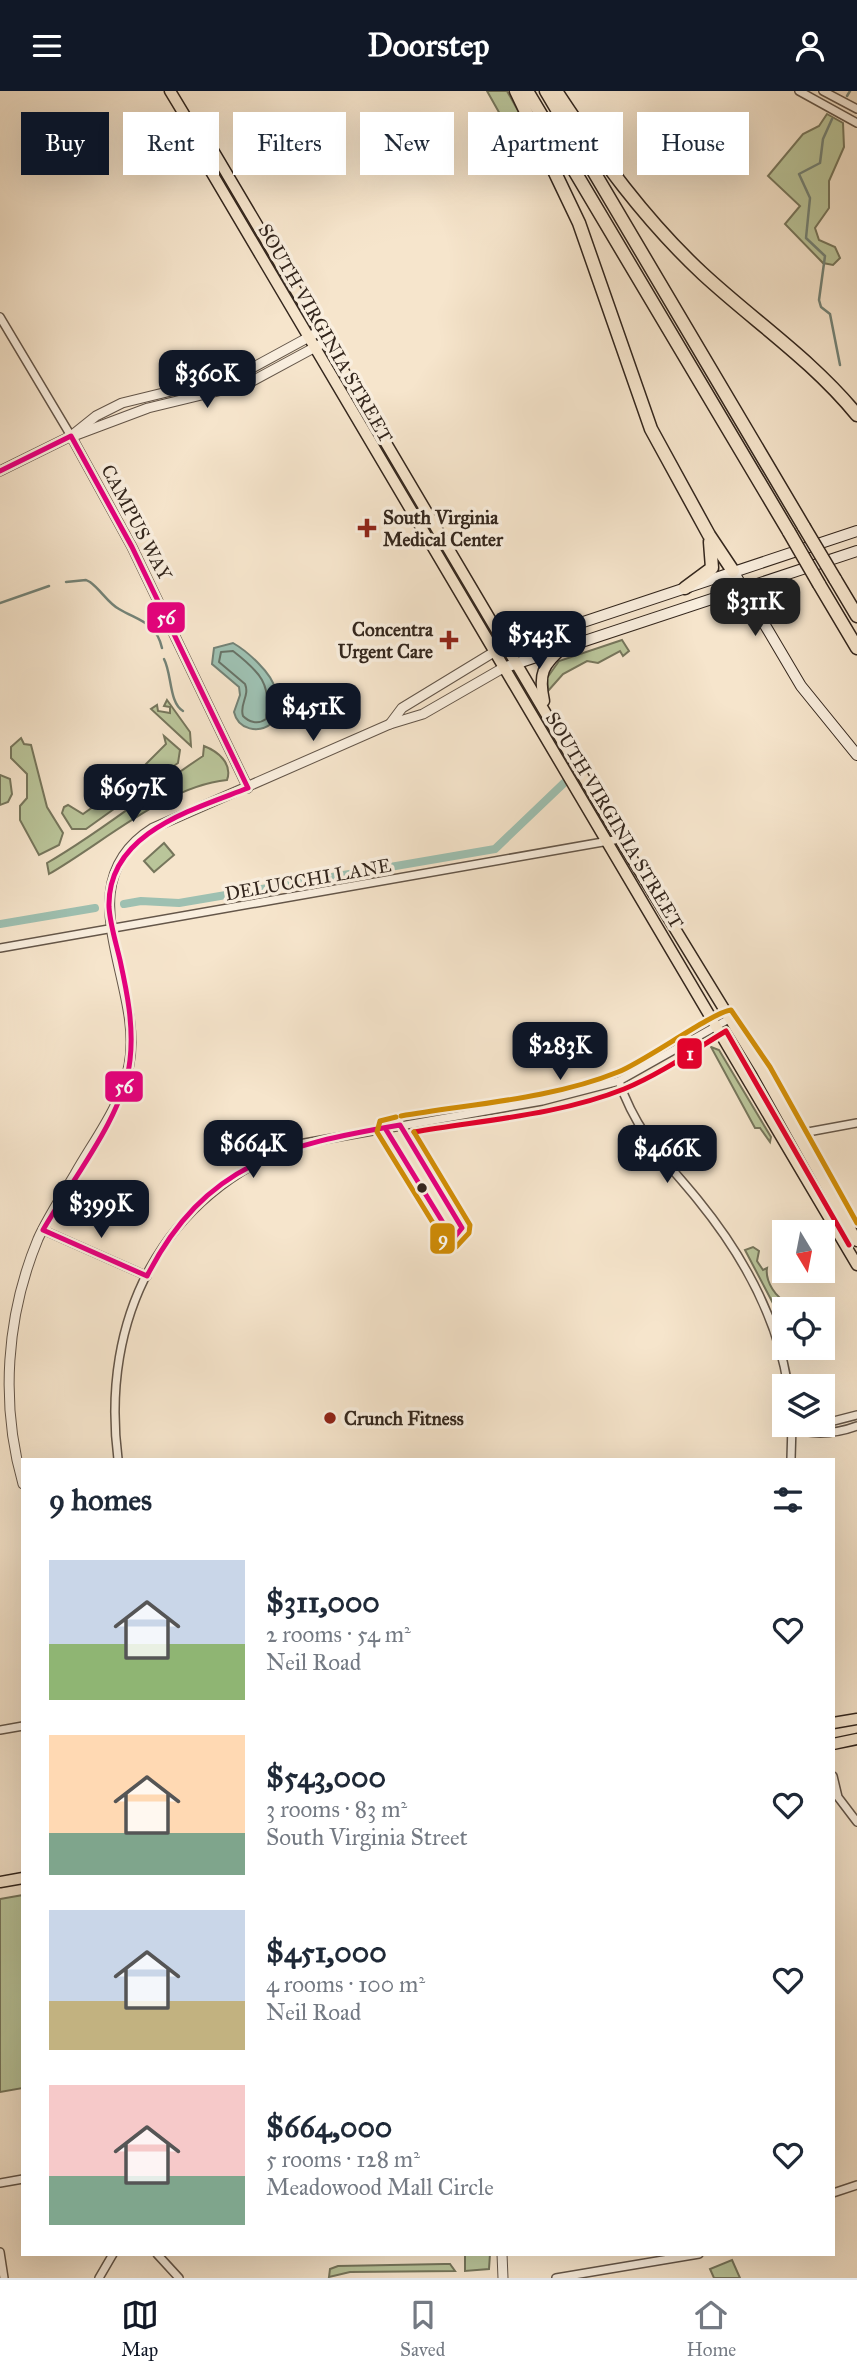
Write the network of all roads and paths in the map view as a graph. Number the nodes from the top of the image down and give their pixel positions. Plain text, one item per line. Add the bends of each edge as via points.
1 (170, 91) edge
2 (516, 91) edge
3 (527, 91) edge
4 (546, 91) edge
5 (556, 91) edge
6 (799, 91) edge
7 (823, 91) edge
8 (857, 109) edge
9 (183, 112) edge
10 (857, 123) edge
11 (219, 160) edge
12 (213, 175) edge
13 (0, 317) edge
14 (320, 331) junction
15 (308, 336) junction
16 (326, 342) junction
17 (314, 348) junction
18 (857, 415) edge
19 (71, 436) junction
20 (0, 471) edge
21 (857, 531) edge
22 (709, 535) junction
23 (857, 551) edge
24 (733, 571) junction
25 (685, 588) junction
26 (743, 588) junction
27 (857, 616) edge
28 (507, 646) junction
29 (564, 647) junction
30 (857, 647) edge
31 (494, 652) junction
32 (516, 662) junction
33 (503, 668) junction
34 (547, 714) junction
35 (390, 725) junction
36 (857, 755) edge
37 (248, 787) junction
38 (620, 839) junction
39 (607, 841) junction
40 (112, 928) junction
41 (0, 948) edge
42 (729, 1019) junction
43 (716, 1026) junction
44 (619, 1081) junction
45 (857, 1123) edge
46 (797, 1134) junction
47 (43, 1230) junction
48 (857, 1241) edge
49 (857, 1265) edge
50 (147, 1276) junction
51 (785, 1374) edge
52 (5, 1403) edge
53 (857, 1415) edge
54 (835, 1421) edge
55 (857, 1426) edge
56 (835, 1430) edge
57 (792, 1437) edge
58 (118, 1458) edge
59 (791, 1458) edge
60 (21, 1475) edge
61 (857, 1719) edge
62 (835, 1723) edge
63 (21, 1726) edge
64 (0, 1730) edge
65 (857, 1739) edge
66 (835, 1744) edge
67 (835, 1784) edge
68 (857, 1822) edge
69 (21, 1878) edge
70 (0, 1882) edge
71 (21, 2179) edge
72 (0, 2183) edge
73 (857, 2185) edge
74 (835, 2192) edge
75 (0, 2252) edge
76 (112, 2256) edge
77 (159, 2256) edge
78 (502, 2256) edge
79 (687, 2256) edge
80 (5, 2278) edge
81 (99, 2278) edge
82 (179, 2278) edge
83 (503, 2278) edge
84 (556, 2278) edge

1 - 9 main road, SOUTH VIRGINIA STREET
2 - 22 highway via 579,223 651,429
3 - 30 highway, bridge
4 - 27 highway, bridge
5 - 18 highway via 616,180 663,234 806,359
6 - 10 street
7 - 8 street
11 - 14 main road, SOUTH VIRGINIA STREET
12 - 15 main road, SOUTH VIRGINIA STREET
13 - 19 street, CAMPUS WAY
14 - 15 street
14 - 16 main road, SOUTH VIRGINIA STREET
15 - 17 main road, SOUTH VIRGINIA STREET
15 - 19 street via 241,374 122,403
16 - 17 street
16 - 28 main road, SOUTH VIRGINIA STREET
17 - 19 street via 247,384 148,408
17 - 31 main road, SOUTH VIRGINIA STREET
19 - 20 street
19 - 37 street, CAMPUS WAY via 132,547
21 - 24 main road
22 - 24 highway
22 - 25 highway via 712,568
23 - 26 main road
24 - 25 main road
24 - 26 main road
25 - 28 main road
26 - 29 main road
26 - 36 main road via 813,703
28 - 31 main road
28 - 32 main road, SOUTH VIRGINIA STREET
29 - 32 main road
29 - 34 main road via 540,675
31 - 33 main road, SOUTH VIRGINIA STREET
31 - 35 street via 402,708
32 - 33 main road
32 - 34 main road, SOUTH VIRGINIA STREET
33 - 35 street via 423,714
33 - 39 main road, SOUTH VIRGINIA STREET
34 - 38 main road, SOUTH VIRGINIA STREET
35 - 37 street
37 - 40 street via 164,823 135,842 111,882
38 - 39 street, DELUCCHI LANE
38 - 42 main road, SOUTH VIRGINIA STREET
39 - 40 street, DELUCCHI LANE
39 - 43 main road, SOUTH VIRGINIA STREET
40 - 41 street, DELUCCHI LANE
40 - 47 street via 129,1023 130,1062 114,1106
42 - 43 street
42 - 46 main road, SOUTH VIRGINIA STREET
43 - 44 street
43 - 49 main road, SOUTH VIRGINIA STREET
44 - 50 street via 542,1101 317,1139 278,1152 245,1169 194,1207 165,1241
44 - 51 street via 640,1132 720,1228 755,1285 778,1341
45 - 46 street
46 - 48 main road, SOUTH VIRGINIA STREET
47 - 50 street
47 - 52 street via 24,1279 12,1330
50 - 58 street via 118,1370 114,1415
52 - 60 street
53 - 54 street
55 - 56 street
57 - 59 street
61 - 62 main road
63 - 64 street
65 - 66 main road
67 - 68 street via 838,1797
69 - 70 main road
71 - 72 street
73 - 74 street
75 - 80 street
76 - 81 street
77 - 82 street
78 - 83 street
79 - 84 street

